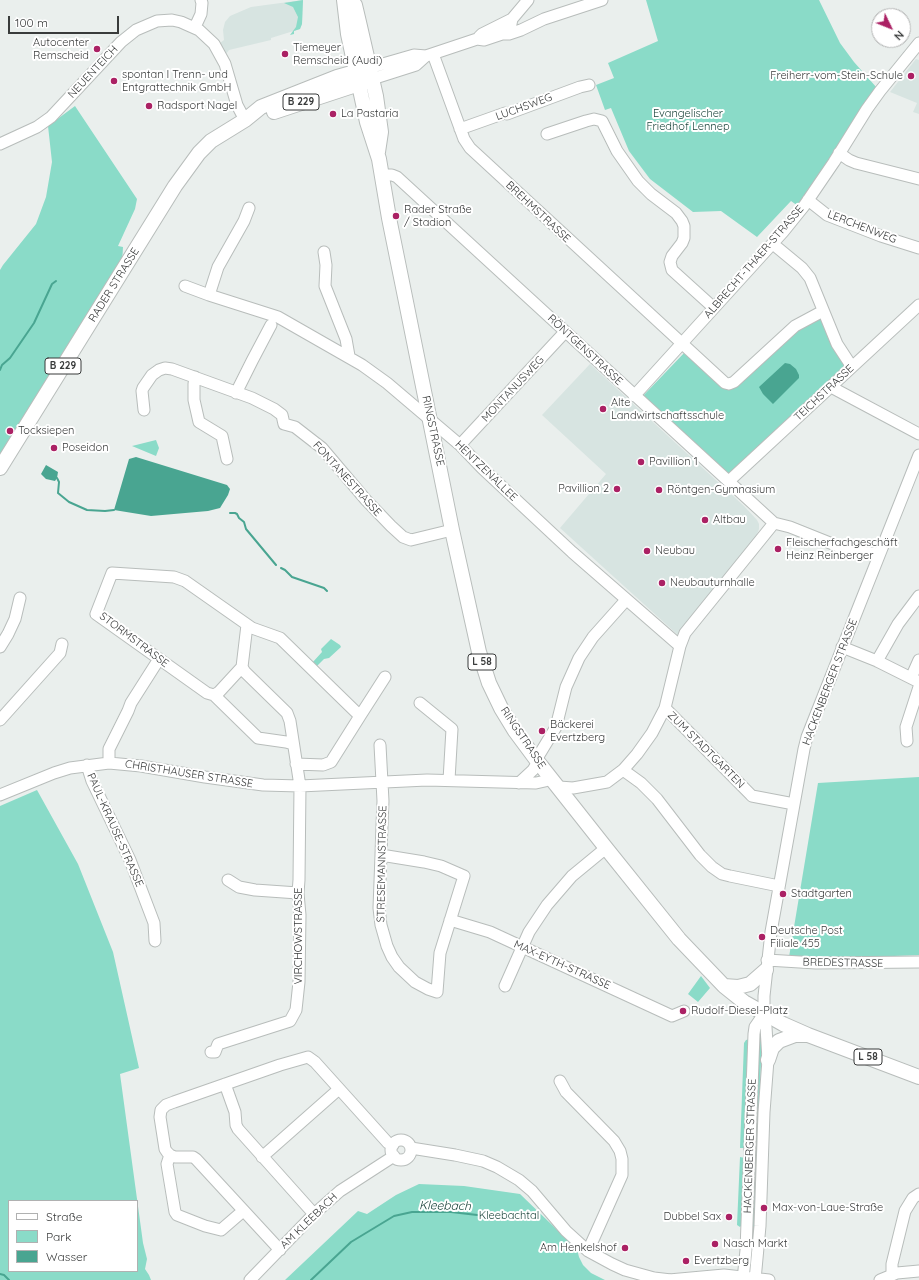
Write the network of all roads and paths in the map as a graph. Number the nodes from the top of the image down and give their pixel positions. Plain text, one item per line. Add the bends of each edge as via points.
1 (201, 0) edge
2 (344, 0) edge
3 (351, 0) edge
4 (528, 0) edge
5 (602, 0) edge
6 (514, 16) junction
7 (544, 19) junction
8 (194, 28) junction
9 (523, 29) junction
10 (502, 34) junction
11 (477, 39) junction
12 (919, 43) edge
13 (430, 55) junction
14 (364, 76) junction
15 (588, 85) dead end
16 (245, 120) junction
17 (460, 130) junction
18 (547, 134) dead end
19 (0, 144) edge
20 (839, 153) junction
21 (382, 175) junction
22 (919, 179) edge
23 (808, 200) junction
24 (249, 208) dead end
25 (773, 244) junction
26 (919, 248) edge
27 (324, 252) dead end
28 (185, 286) dead end
29 (209, 296) junction
30 (919, 306) edge
31 (714, 308) junction
32 (823, 311) junction
33 (271, 326) dead end
34 (565, 332) junction
35 (681, 344) junction
36 (349, 356) junction
37 (852, 367) junction
38 (195, 377) junction
39 (832, 387) junction
40 (236, 393) junction
41 (634, 396) junction
42 (144, 410) dead end
43 (431, 420) junction
44 (919, 434) edge
45 (460, 445) junction
46 (919, 455) edge
47 (227, 459) dead end
48 (0, 468) edge
49 (728, 481) junction
50 (774, 523) junction
51 (452, 530) junction
52 (879, 554) junction
53 (919, 596) edge
54 (20, 598) dead end
55 (626, 600) junction
56 (247, 625) junction
57 (62, 644) dead end
58 (680, 646) junction
59 (0, 647) edge
60 (842, 647) junction
61 (159, 659) junction
62 (919, 660) edge
63 (877, 661) junction
64 (242, 667) junction
65 (385, 678) dead end
66 (915, 680) edge
67 (919, 687) edge
68 (214, 695) junction
69 (420, 703) dead end
70 (665, 708) junction
71 (360, 716) junction
72 (0, 720) edge
73 (907, 741) dead end
74 (293, 744) junction
75 (380, 745) dead end
76 (537, 761) junction
77 (109, 763) junction
78 (296, 764) junction
79 (87, 765) junction
80 (623, 770) junction
81 (449, 780) junction
82 (382, 782) junction
83 (554, 782) junction
84 (519, 783) junction
85 (300, 786) junction
86 (0, 795) edge
87 (794, 804) junction
88 (606, 848) junction
89 (380, 855) junction
90 (228, 880) dead end
91 (779, 886) junction
92 (298, 893) junction
93 (450, 920) junction
94 (156, 941) dead end
95 (522, 948) junction
96 (919, 962) edge
97 (767, 965) junction
98 (505, 986) dead end
99 (724, 986) junction
100 (684, 1011) dead end
101 (764, 1014) junction
102 (808, 1035) junction
103 (211, 1052) dead end
104 (768, 1060) junction
105 (919, 1076) edge
106 (560, 1081) dead end
107 (225, 1084) junction
108 (339, 1089) junction
109 (411, 1148) junction
110 (393, 1151) junction
111 (170, 1155) junction
112 (262, 1157) junction
113 (919, 1194) edge
114 (243, 1211) junction
115 (314, 1214) junction
116 (280, 1250) junction
117 (588, 1251) junction
118 (919, 1271) edge
119 (892, 1274) junction
120 (743, 1279) edge
121 (755, 1279) edge
122 (250, 1280) edge
123 (670, 1280) edge
124 (769, 1280) edge
125 (880, 1280) edge

1 - 8 street via 201,14
2 - 14 main road, RINGSTRASSE via 348,34
3 - 14 main road, RINGSTRASSE via 355,5
4 - 6 street
5 - 7 street
6 - 7 street via 529,20
6 - 9 street via 519,27
6 - 10 street
6 - 11 street, RADER STRASSE
7 - 9 street, RADER STRASSE
8 - 16 street, NEUENTEICH via 214,44 225,64 237,104
8 - 19 street, NEUENTEICH via 172,20 157,21 136,30 121,42 51,117 37,127
9 - 10 street, RADER STRASSE
10 - 11 street, RADER STRASSE via 484,40
11 - 13 street, RADER STRASSE
12 - 20 street, ALBRECHT-THAER-STRASSE via 880,91
13 - 14 street, RADER STRASSE / B 229 via 416,65
13 - 17 street, BREHMSTRASSE
14 - 16 main road, RADER STRASSE / B 229 via 337,77 261,107
14 - 21 main road, RINGSTRASSE / L 58 via 380,117 378,152
15 - 17 street, LUCHSWEG
16 - 48 main road, RADER STRASSE / B 229 via 211,141 192,161
17 - 35 street, BREHMSTRASSE via 470,148
18 - 31 street via 594,119 602,121 617,151 638,181 682,221 684,238 672,256 672,270
20 - 22 street via 849,160
20 - 23 street, ALBRECHT-THAER-STRASSE
21 - 34 street, RÖNTGENSTRASSE via 397,178
21 - 43 main road, RINGSTRASSE / L 58
23 - 25 street, ALBRECHT-THAER-STRASSE
23 - 26 street, LERCHENWEG via 827,215
24 - 29 street via 218,266
25 - 31 street, ALBRECHT-THAER-STRASSE
25 - 32 street via 810,278
27 - 36 street via 325,286 346,339
28 - 29 street, HENTZENALLEE
29 - 36 street, HENTZENALLEE via 278,317
30 - 37 street, TEICHSTRASSE
31 - 35 street, ALBRECHT-THAER-STRASSE
32 - 35 street, BREHMSTRASSE via 785,333 729,384
32 - 37 street via 837,344
33 - 40 street
34 - 41 street, RÖNTGENSTRASSE
34 - 45 street, MONTANUSWEG
35 - 41 street, ALBRECHT-THAER-STRASSE
36 - 43 street, HENTZENALLEE
37 - 39 street, TEICHSTRASSE
38 - 40 street, FONTANESTRASSE
38 - 42 street, FONTANESTRASSE via 168,368 159,370 143,388
38 - 47 street via 194,400 199,422 222,436
39 - 44 street
39 - 49 street, TEICHSTRASSE
40 - 51 street, FONTANESTRASSE via 274,409 282,415 284,424 295,427 322,448 382,518 403,537 411,540
41 - 49 street, RÖNTGENSTRASSE
43 - 45 street, HENTZENALLEE
43 - 51 main road, RINGSTRASSE / L 58
45 - 55 street, HENTZENALLEE via 520,504
46 - 52 street, HACKENBERGER STRASSE
49 - 50 street, RÖNTGENSTRASSE
50 - 52 street, RÖNTGENSTRASSE via 850,551
50 - 58 street, CHRISTHAUSER STRASSE via 685,633
51 - 76 main road, RINGSTRASSE / L 58 via 479,652 489,683 507,718
52 - 60 street, HACKENBERGER STRASSE
53 - 63 street via 898,624
54 - 59 street via 15,618
55 - 58 street, HENTZENALLEE
55 - 76 street via 593,637 579,658 566,687 556,727
56 - 61 street, STORMSTRASSE via 183,580 174,577 112,573 96,614
56 - 64 street
56 - 71 street via 280,638
57 - 72 street via 60,653
58 - 70 street, CHRISTHAUSER STRASSE
60 - 63 street
60 - 87 street, HACKENBERGER STRASSE via 807,737
61 - 68 street, STORMSTRASSE
61 - 77 street via 131,702 109,749
62 - 66 street
63 - 66 street
64 - 68 street
64 - 74 street via 288,714
65 - 71 street
67 - 73 street via 906,726
68 - 74 street, STORMSTRASSE via 258,738
69 - 81 street via 452,729
70 - 80 street, CHRISTHAUSER STRASSE via 652,733
70 - 87 street, ZUM STADTGARTEN via 752,796
71 - 78 street via 331,762 323,765
74 - 78 street
75 - 82 street
76 - 83 main road, RINGSTRASSE / L 58
76 - 84 street via 533,770
77 - 79 street, CHRISTHAUSER STRASSE
77 - 85 street, CHRISTHAUSER STRASSE via 263,785
78 - 85 street
79 - 86 street, CHRISTHAUSER STRASSE via 54,773
79 - 94 street, PAUL-KRAUSE-STRASSE via 92,782 130,860 154,923
80 - 83 street, CHRISTHAUSER STRASSE via 601,784 573,788
80 - 91 street via 657,799 712,867 722,874
81 - 82 street, CHRISTHAUSER STRASSE
81 - 84 street, CHRISTHAUSER STRASSE
82 - 85 street, CHRISTHAUSER STRASSE
82 - 89 street, STRESEMANNSTRASSE
83 - 84 street, CHRISTHAUSER STRASSE
83 - 88 main road, RINGSTRASSE / L 58
85 - 92 street, VIRCHOWSTRASSE
87 - 91 street, HACKENBERGER STRASSE
88 - 95 street via 555,894 538,917
88 - 99 main road, RINGSTRASSE / L 58 via 679,939
89 - 93 street via 441,866 464,876
89 - 93 street, STRESEMANNSTRASSE via 379,908 387,946 406,975 437,992 440,953
90 - 92 street via 239,887
91 - 97 street, HACKENBERGER STRASSE
92 - 103 street, VIRCHOWSTRASSE via 299,982 293,1017 287,1022 218,1044 214,1052
93 - 95 street, MAX-EYTH-STRASSE via 490,932
95 - 98 street
95 - 100 street, MAX-EYTH-STRASSE via 672,1016
96 - 97 street, BREDESTRASSE
97 - 99 main road via 750,984 738,987
97 - 101 street, HACKENBERGER STRASSE
99 - 101 main road, RINGSTRASSE / L 58
101 - 102 main road, RINGSTRASSE / L 58
101 - 104 street, HACKENBERGER STRASSE
101 - 120 street, HACKENBERGER STRASSE via 755,1027 754,1034
102 - 104 main road via 794,1034 779,1041 772,1048
102 - 105 main road, RINGSTRASSE / L 58
104 - 121 street, HACKENBERGER STRASSE
106 - 117 street via 566,1092 614,1141 623,1163 622,1175
107 - 108 street via 308,1057
107 - 111 street via 166,1105 161,1110 165,1149
107 - 112 street via 235,1112 236,1125
108 - 110 street
108 - 112 street
109 - 110 street via 407,1142 401,1140 395,1143
109 - 110 street via 410,1155 404,1160 396,1159
109 - 117 street via 483,1161 510,1174 536,1194 566,1231
110 - 115 street, AM KLEEBACH
111 - 114 street via 196,1159
111 - 114 street via 167,1164 177,1215 221,1230
112 - 115 street
113 - 119 street via 912,1198 905,1211 892,1264
114 - 116 street
115 - 116 street, AM KLEEBACH
116 - 122 street, AM KLEEBACH
117 - 123 street via 625,1270
118 - 119 street
119 - 125 street
120 - 121 street
120 - 123 street via 724,1275
121 - 124 street

